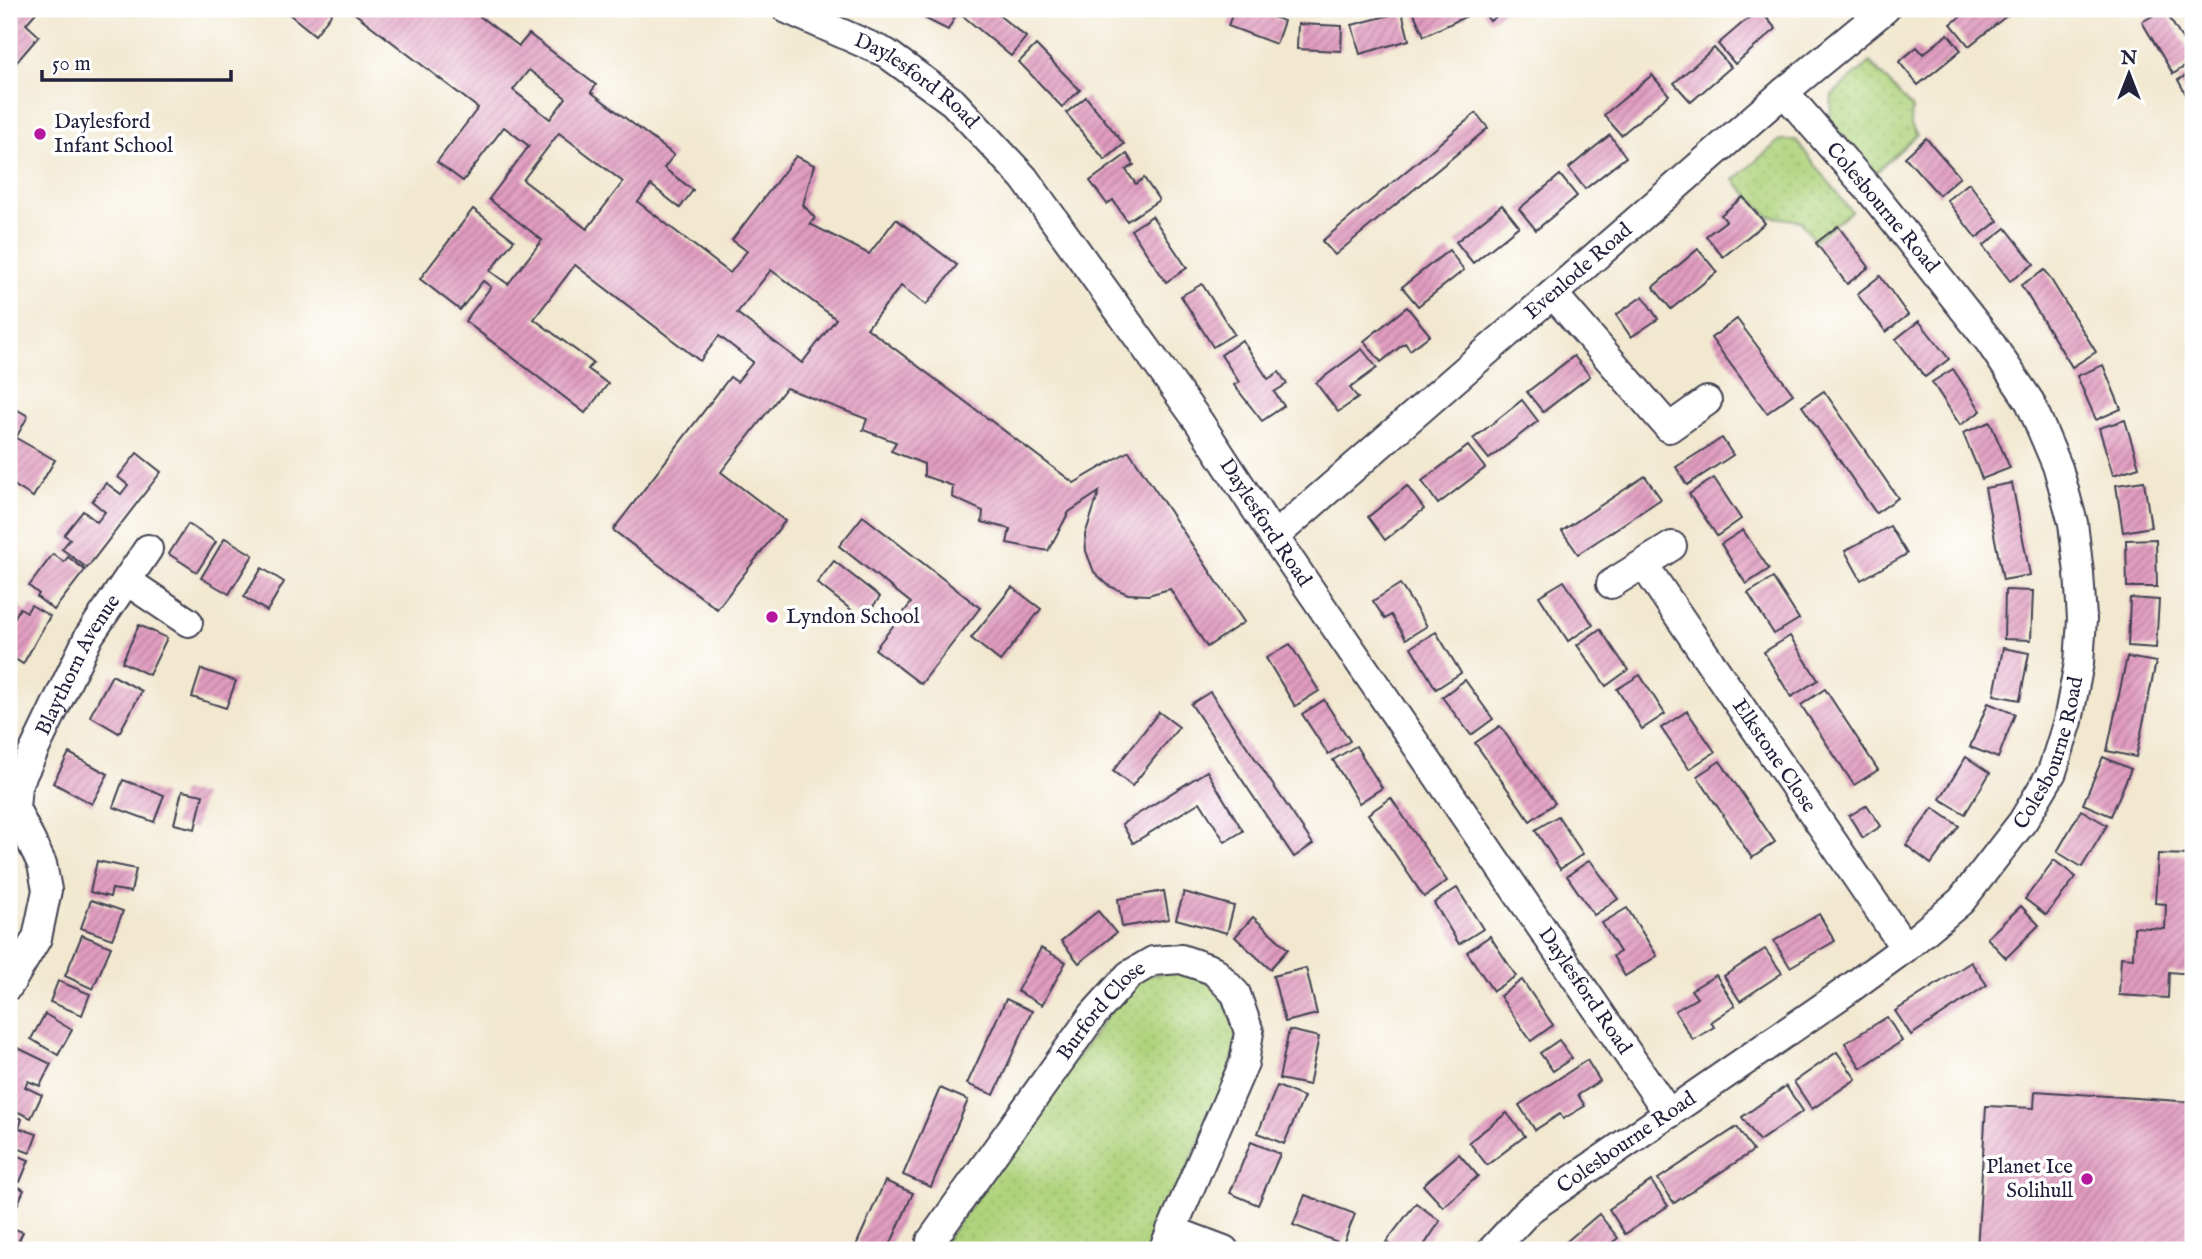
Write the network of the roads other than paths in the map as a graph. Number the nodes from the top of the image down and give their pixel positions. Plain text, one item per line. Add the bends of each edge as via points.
1 (787, 9) edge
2 (1885, 9) edge
3 (1784, 92) junction
4 (1553, 294) junction
5 (1707, 401) dead end
6 (1274, 537) junction
7 (1672, 546) dead end
8 (148, 548) dead end
9 (1644, 565) junction
10 (127, 582) junction
11 (1611, 584) dead end
12 (188, 622) dead end
13 (1905, 948) junction
14 (9, 985) edge
15 (1669, 1114) junction
16 (1167, 1240) edge
17 (930, 1250) edge
18 (1224, 1250) edge
19 (1492, 1250) edge

1 - 6 street, Daylesford Road via 886,53 953,102 1024,178 1191,411
2 - 3 street, Evenlode Road
3 - 4 street, Evenlode Road
3 - 13 street, Colesbourne Road via 1873,194 1989,341 2030,402 2058,468 2073,523 2082,619 2079,663 2052,772 2024,821 1961,901
4 - 5 street via 1669,428
4 - 6 street, Evenlode Road
6 - 15 street, Daylesford Road
7 - 9 street
8 - 10 street, Blaythorn Avenue
9 - 11 street
9 - 13 street, Elkstone Close
10 - 12 street, Blaythorn Avenue
10 - 14 street, Blaythorn Avenue via 89,636 17,786 15,808 42,864 47,890 37,938
13 - 15 street, Colesbourne Road
15 - 19 street, Colesbourne Road via 1531,1209
16 - 17 street, Burford Close via 1244,1063 1249,1032 1236,994 1213,970 1181,959 1153,961 1129,975 1093,1015 931,1241
16 - 18 street, Burford Close

